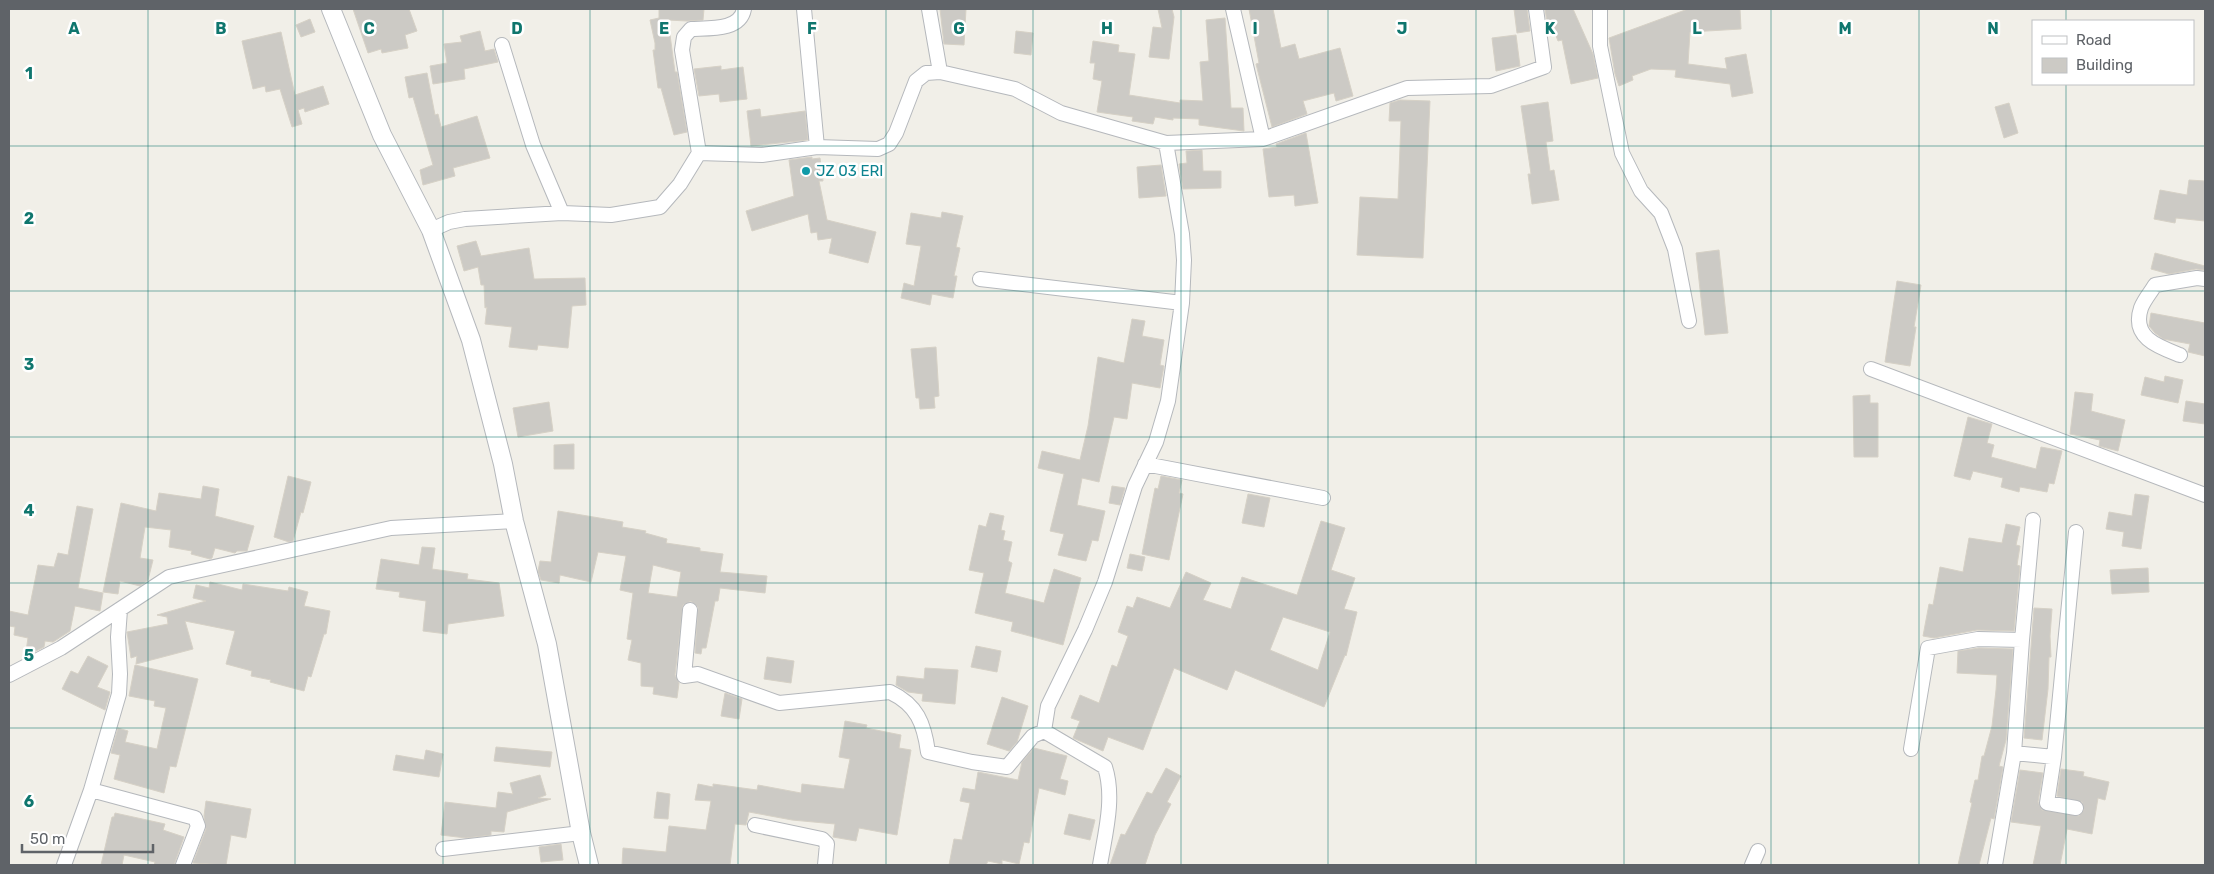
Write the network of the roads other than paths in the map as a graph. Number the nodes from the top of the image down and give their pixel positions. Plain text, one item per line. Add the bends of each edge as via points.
1 (331, 9) edge
2 (744, 9) edge
3 (804, 9) edge
4 (929, 9) edge
5 (1234, 9) edge
6 (1536, 9) edge
7 (1600, 9) edge
8 (502, 45) dead end
9 (940, 72) junction
10 (1263, 139) junction
11 (1166, 143) junction
12 (817, 147) junction
13 (699, 153) junction
14 (562, 213) junction
15 (431, 230) junction
16 (980, 279) dead end
17 (2205, 279) edge
18 (1182, 303) junction
19 (1689, 321) dead end
20 (2180, 355) dead end
21 (1871, 368) dead end
22 (1145, 464) junction
23 (2205, 495) edge
24 (1323, 498) dead end
25 (2033, 520) dead end
26 (514, 521) junction
27 (2076, 532) dead end
28 (120, 610) junction
29 (690, 610) dead end
30 (2022, 640) junction
31 (9, 675) edge
32 (1044, 731) junction
33 (1911, 749) dead end
34 (2014, 753) junction
35 (2054, 757) junction
36 (91, 790) junction
37 (2076, 808) dead end
38 (755, 824) dead end
39 (581, 833) junction
40 (443, 849) dead end
41 (1758, 851) dead end
42 (64, 865) edge
43 (183, 865) edge
44 (589, 865) edge
45 (825, 865) edge
46 (1100, 865) edge
47 (1752, 865) edge
48 (1994, 865) edge

1 - 15 street via 382,135
2 - 13 street via 737,22 691,29 684,37 682,50
3 - 12 street
4 - 9 street
5 - 10 street
6 - 10 street via 1544,67 1491,86 1407,88
7 - 19 street via 1600,46 1622,152 1641,191 1661,213 1675,249
8 - 14 street via 533,146
9 - 11 street via 1015,89 1061,112
9 - 12 street via 926,73 916,81 889,144 878,149
10 - 11 street
11 - 18 street via 1182,234
12 - 13 street via 762,155
13 - 14 street via 680,184 660,207 611,214
14 - 15 street via 466,219
15 - 26 street via 471,340
16 - 18 street
17 - 20 street via 2155,284 2140,308 2140,326 2145,338
18 - 22 street via 1168,401 1160,431
21 - 23 street
22 - 24 street
22 - 32 street via 1105,582 1048,706
25 - 30 street
26 - 28 street via 391,528 169,577
26 - 39 street via 547,644
27 - 35 street
28 - 31 street via 50,654
28 - 36 street via 119,694
29 - 32 street via 684,676 698,674 779,703 890,692 906,699 925,728 928,752 972,762 1007,767 1033,736
30 - 33 street via 1978,639 1928,648
30 - 34 street
32 - 46 street via 1105,767 1109,798
34 - 35 street
34 - 48 street
35 - 37 street via 2047,803
36 - 42 street
36 - 43 street via 195,818 198,826
38 - 45 street via 822,840 827,844
39 - 40 street
39 - 44 street
41 - 47 street

